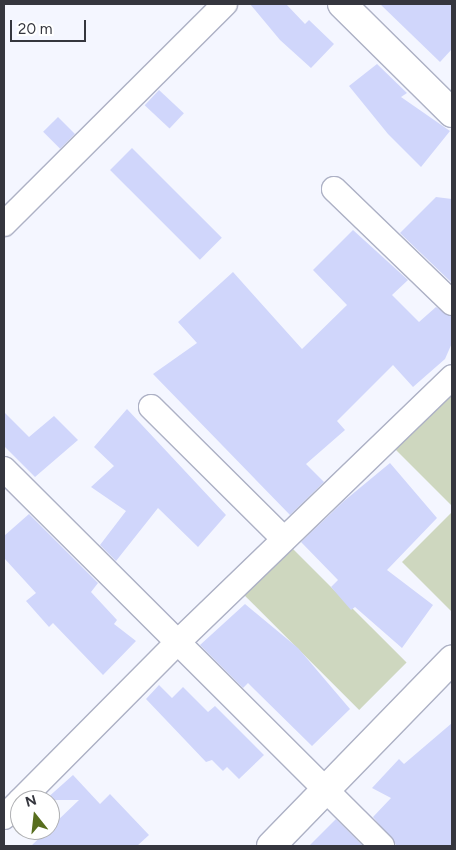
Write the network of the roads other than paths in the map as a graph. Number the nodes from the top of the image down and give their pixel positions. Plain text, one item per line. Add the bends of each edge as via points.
1 (225, 4) edge
2 (342, 4) edge
3 (452, 113) edge
4 (334, 189) dead end
5 (4, 224) edge
6 (452, 303) edge
7 (452, 377) edge
8 (151, 407) dead end
9 (4, 470) edge
10 (284, 539) junction
11 (178, 642) junction
12 (452, 660) edge
13 (30, 790) edge
14 (326, 791) junction
15 (271, 846) edge
16 (382, 846) edge

1 - 5 street
2 - 3 street
4 - 6 street
7 - 10 street
8 - 10 street
9 - 11 street
10 - 11 street
11 - 13 street
11 - 14 street
12 - 14 street
14 - 15 street
14 - 16 street

